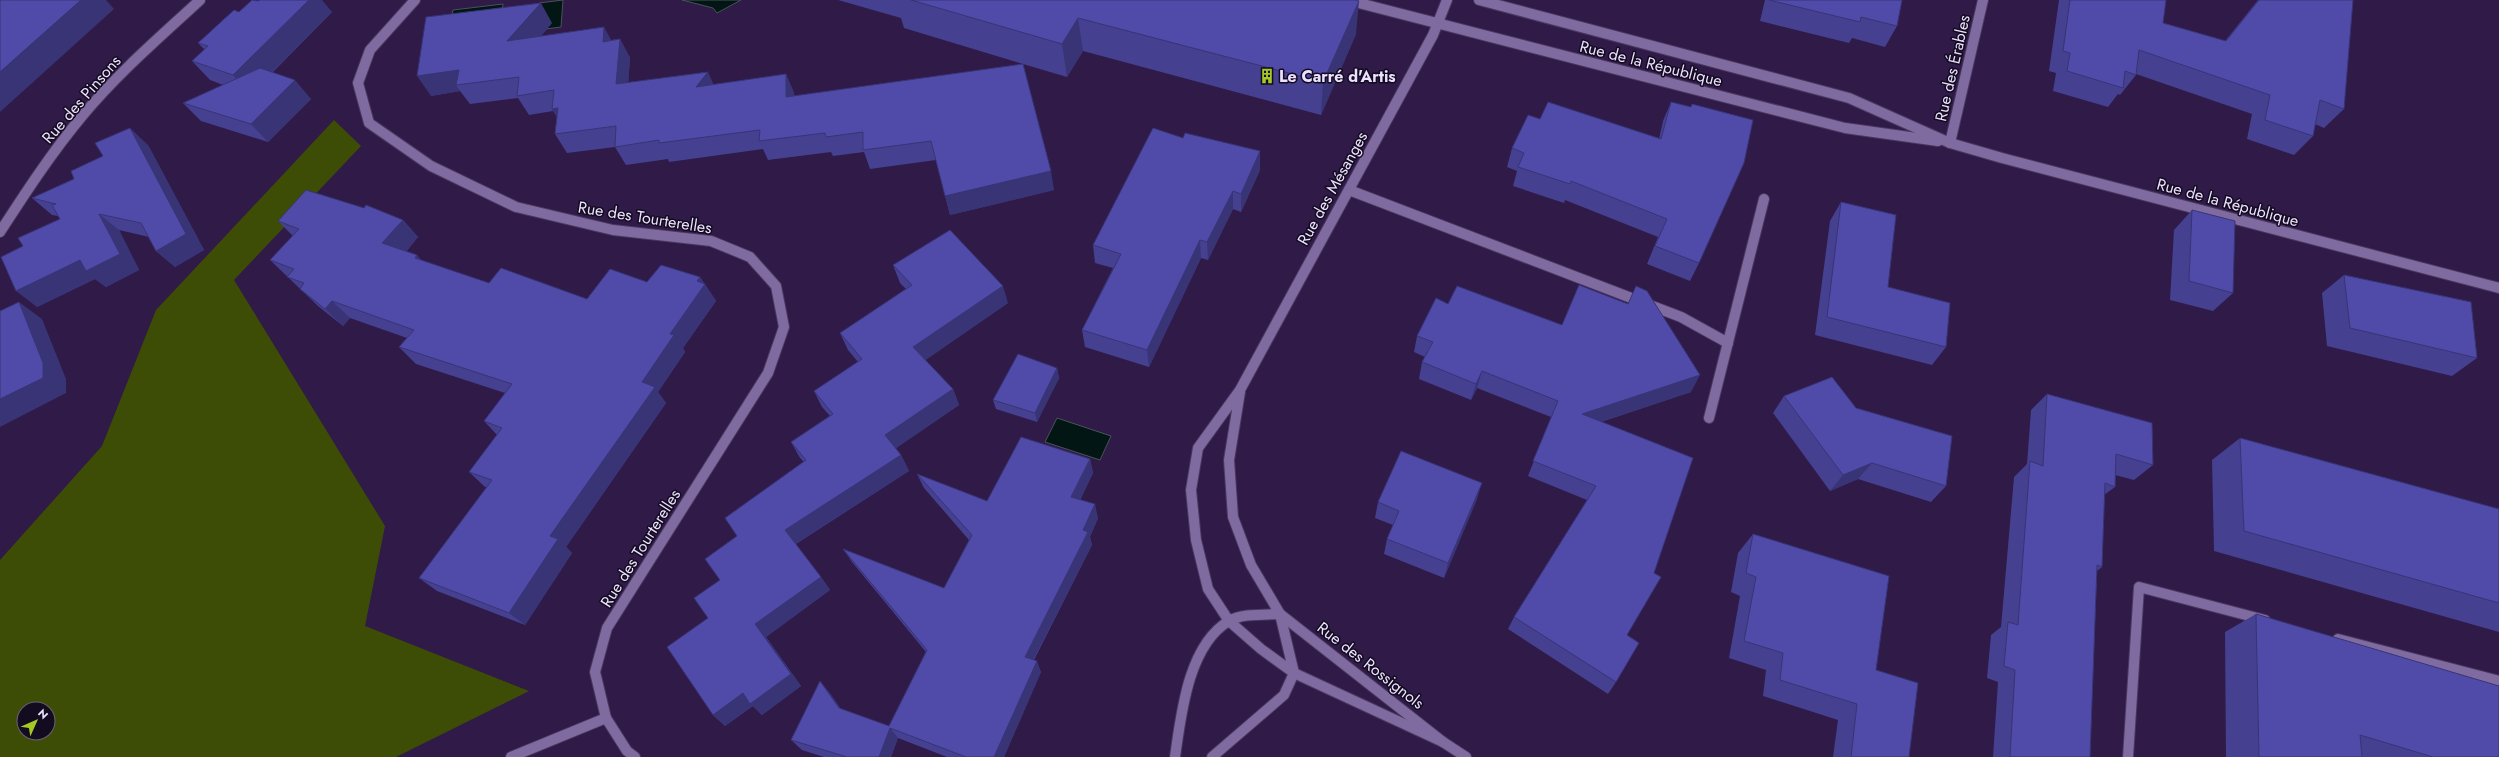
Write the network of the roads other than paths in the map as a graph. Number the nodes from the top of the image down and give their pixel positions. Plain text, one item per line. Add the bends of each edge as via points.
1 (200, 0) edge
2 (414, 0) edge
3 (1346, 0) edge
4 (1447, 0) edge
5 (1479, 0) edge
6 (1983, 0) edge
7 (1437, 24) junction
8 (1950, 143) junction
9 (1349, 190) junction
10 (1764, 199) dead end
11 (0, 232) edge
12 (2499, 288) edge
13 (1728, 343) junction
14 (1240, 390) junction
15 (1709, 418) dead end
16 (1280, 614) junction
17 (1229, 621) junction
18 (2277, 623) edge
19 (2323, 635) edge
20 (1294, 673) junction
21 (2499, 681) edge
22 (606, 718) junction
23 (1443, 742) junction
24 (511, 757) edge
25 (635, 757) edge
26 (1175, 757) edge
27 (1212, 757) edge
28 (1466, 757) edge
29 (2128, 757) edge

1 - 11 street, Rue des Pinsons via 140,55 83,115 33,180
2 - 22 street, Rue des Tourterelles via 370,50 358,83 369,123 431,166 516,207 613,230 711,241 750,257 776,286 784,327 768,373 607,628 595,672
3 - 7 street, Rue de la République
4 - 7 street, Rue des Mésanges
5 - 8 street, Rue de la République via 1849,98
6 - 8 street, Rue des Érables
7 - 8 street, Rue de la République via 1845,128
7 - 9 street, Rue des Mésanges
8 - 12 street, Rue de la République
9 - 13 street via 1680,317
9 - 14 street, Rue des Mésanges
10 - 13 street
13 - 15 street
14 - 16 street, Rue des Mésanges via 1229,460 1233,517 1251,565
14 - 17 street, Rue des Mésanges via 1198,448 1191,490 1196,540 1208,590
16 - 17 street
16 - 20 street, Rue des Mésanges via 1284,642
16 - 23 street, Rue des Rossignols
17 - 20 street, Rue des Mésanges
17 - 26 street via 1210,637 1198,659 1181,718
18 - 29 street via 2139,587
19 - 21 street
20 - 23 street, Rue des Rossignols
20 - 27 street via 1284,695
22 - 24 street
22 - 25 street, Rue des Tourterelles via 627,751
23 - 28 street, Rue des Rossignols

